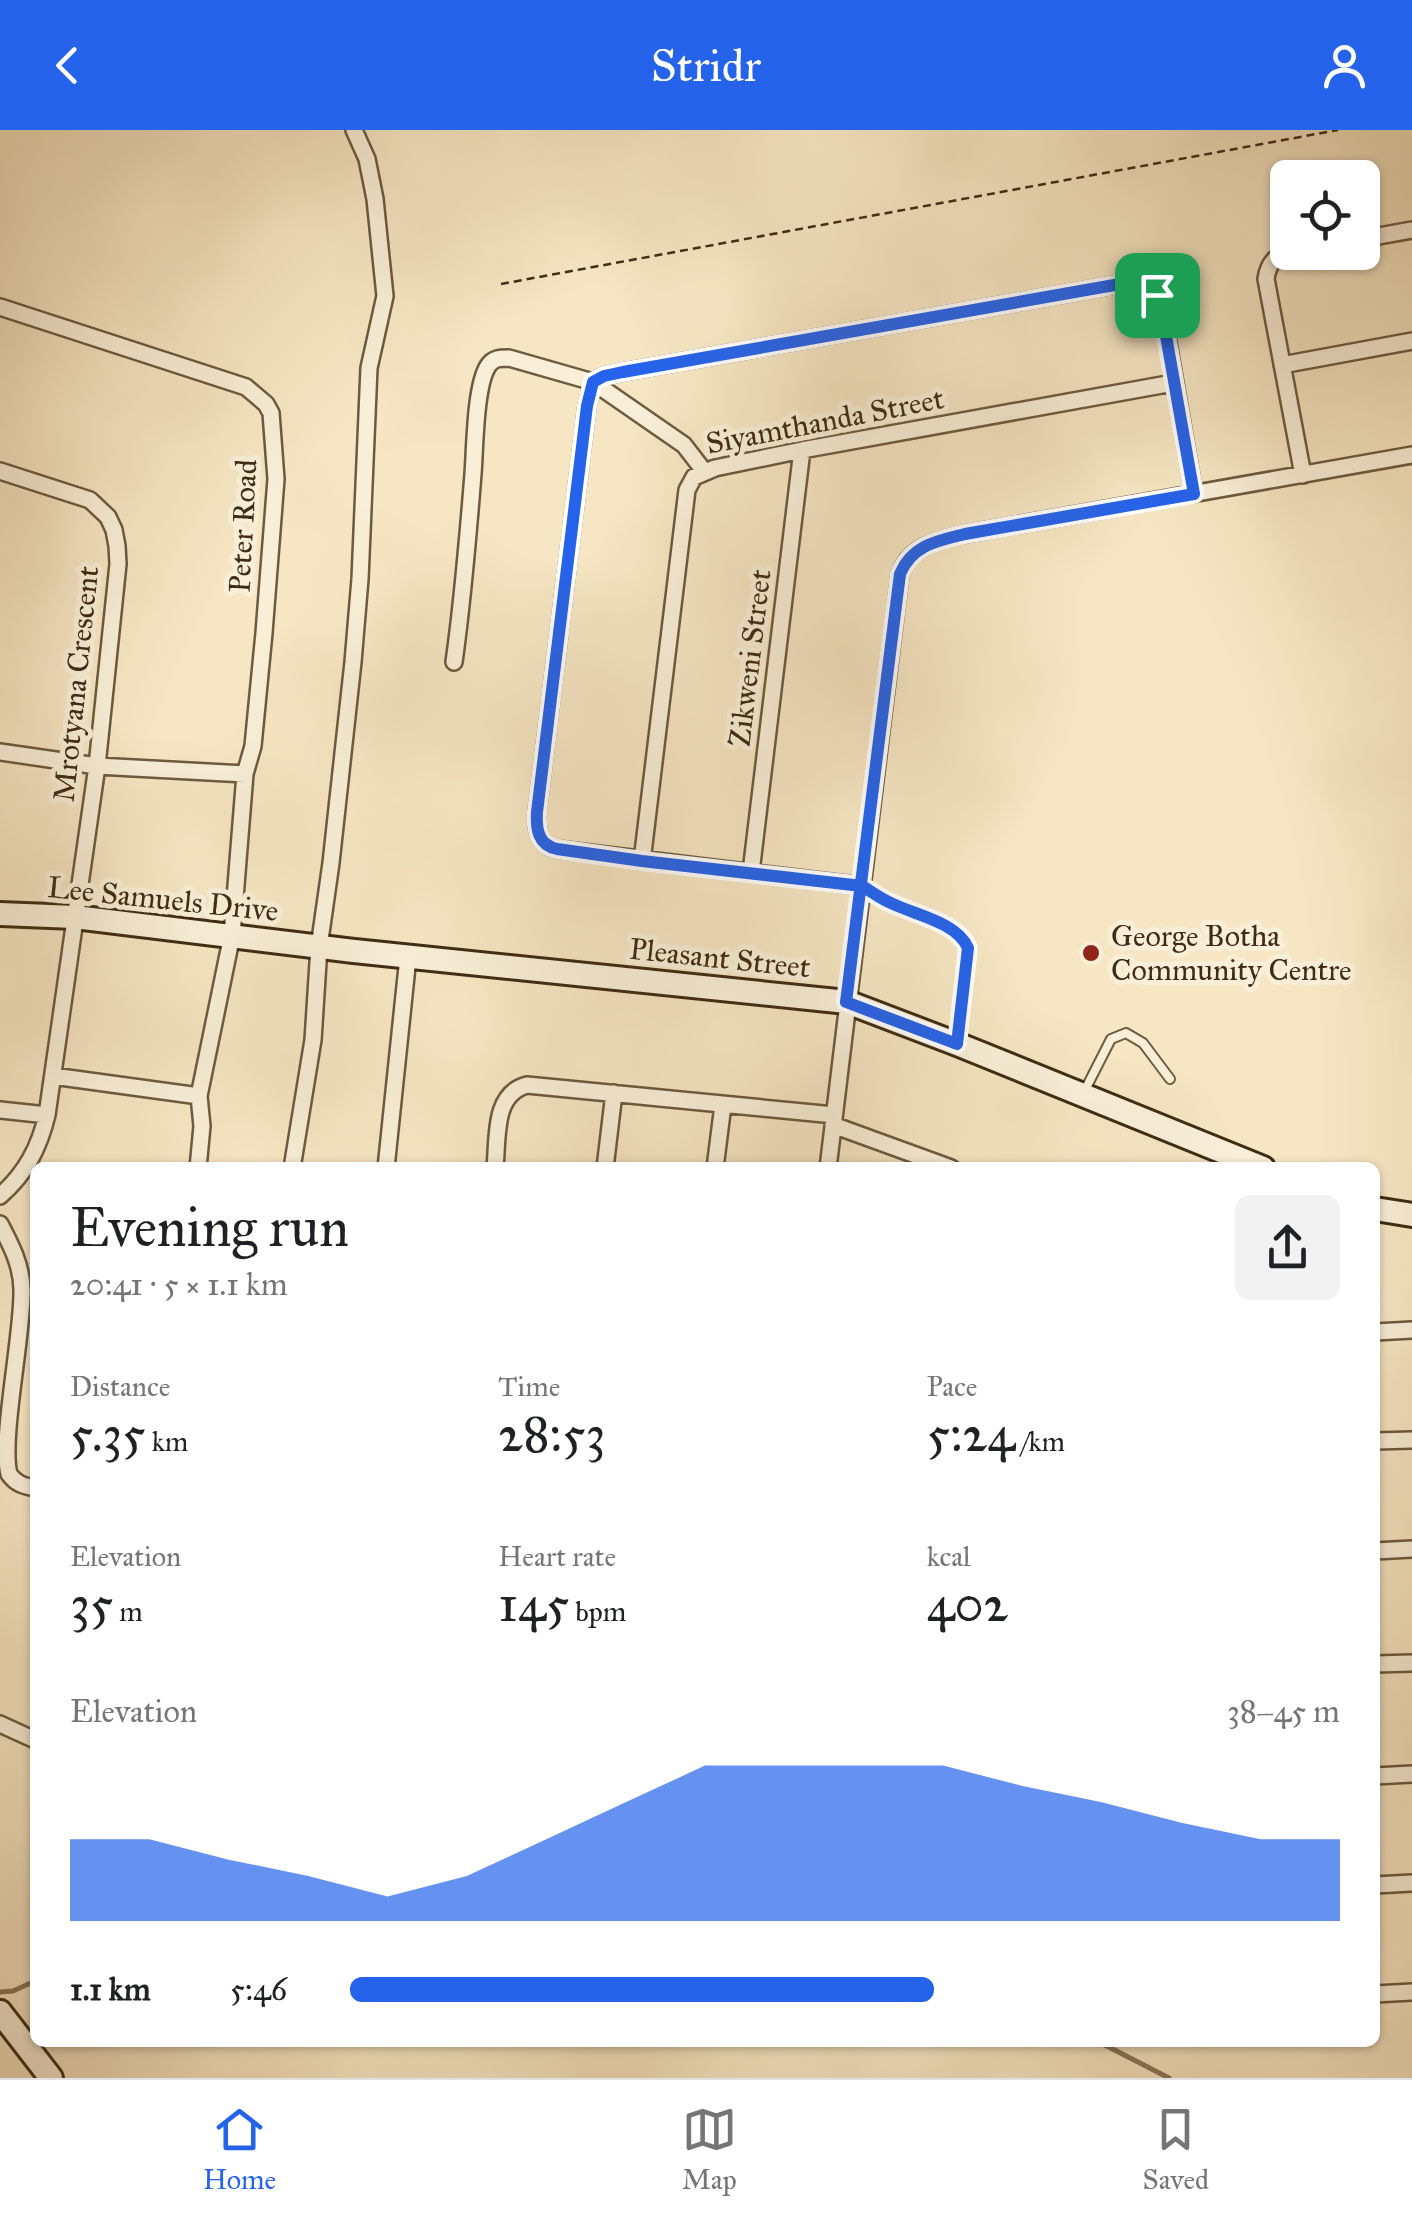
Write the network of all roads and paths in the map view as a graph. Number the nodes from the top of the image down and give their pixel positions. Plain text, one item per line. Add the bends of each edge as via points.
1 (354, 130) edge
2 (1338, 130) edge
3 (1412, 230) edge
4 (1380, 236) edge
5 (1270, 264) edge
6 (501, 284) dead end
7 (0, 307) edge
8 (1412, 340) edge
9 (1282, 365) junction
10 (593, 382) junction
11 (1173, 383) junction
12 (802, 450) junction
13 (1412, 455) edge
14 (0, 471) edge
15 (704, 472) junction
16 (1303, 474) junction
17 (1194, 494) junction
18 (454, 662) dead end
19 (0, 752) edge
20 (97, 766) junction
21 (245, 774) junction
22 (642, 861) junction
23 (751, 872) junction
24 (862, 886) junction
25 (0, 914) edge
26 (75, 918) junction
27 (232, 935) junction
28 (319, 946) junction
29 (408, 957) junction
30 (846, 1002) junction
31 (957, 1044) junction
32 (53, 1076) junction
33 (1170, 1079) dead end
34 (614, 1093) junction
35 (1083, 1094) junction
36 (199, 1096) junction
37 (723, 1105) junction
38 (0, 1110) edge
39 (47, 1116) junction
40 (833, 1120) junction
41 (30, 1162) edge
42 (30, 1162) edge
43 (199, 1162) edge
44 (293, 1162) edge
45 (387, 1162) edge
46 (496, 1162) edge
47 (606, 1162) edge
48 (716, 1162) edge
49 (829, 1162) edge
50 (935, 1162) edge
51 (1249, 1162) edge
52 (0, 1196) edge
53 (1380, 1211) edge
54 (1412, 1215) edge
55 (0, 1224) edge
56 (1412, 1330) edge
57 (1380, 1332) edge
58 (1412, 1440) edge
59 (1380, 1441) edge
60 (30, 1487) edge
61 (1412, 1549) edge
62 (1380, 1551) edge
63 (1412, 1663) edge
64 (1380, 1664) edge
65 (0, 1724) edge
66 (30, 1738) edge
67 (1412, 1774) edge
68 (1380, 1776) edge
69 (1412, 1883) edge
70 (1380, 1885) edge
71 (1412, 1992) edge
72 (1380, 1994) edge
73 (2, 2014) edge
74 (51, 2078) edge

1 - 28 street via 376,199 385,296 369,368 358,607
2 - 6 path
3 - 4 street
5 - 9 street via 1266,279
7 - 21 street, Peter Road via 229,380 266,404 276,479 256,725
8 - 9 street
9 - 16 street
10 - 11 street via 1132,282 1147,285 1160,302
10 - 15 street via 684,445
10 - 18 street via 509,358 487,368
10 - 22 street via 536,825 548,847
11 - 12 street, Siyamthanda Street
11 - 17 street
12 - 15 street, Siyamthanda Street
12 - 23 street, Zikweni Street
13 - 16 street
14 - 20 street, Mrotyana Crescent via 90,500 114,530 118,564
15 - 22 street, Siyamthanda Street via 688,490
16 - 17 street
17 - 24 street via 965,534 912,554 900,574
19 - 20 street
20 - 21 street
20 - 26 street, Mrotyana Crescent
21 - 27 street, Peter Road
22 - 23 street
23 - 24 street
24 - 30 street
24 - 31 lane via 967,943
25 - 26 street, Lee Samuels Drive
26 - 27 street, Lee Samuels Drive
26 - 32 street, Mrotyana Crescent
27 - 28 street, Lee Samuels Drive
27 - 36 street, Peter Road
28 - 29 street, Pleasant Street
28 - 44 street via 313,1040
29 - 30 street, Pleasant Street
29 - 45 street
30 - 31 street, Pleasant Street
30 - 40 street
31 - 35 street, Pleasant Street
32 - 36 street
32 - 39 street, Mrotyana Crescent
33 - 35 lane via 1143,1043 1126,1033 1111,1039
34 - 37 street
34 - 46 street via 536,1085 513,1090 502,1107
34 - 47 street
35 - 51 street, Pleasant Street
36 - 43 street, Peter Road
37 - 40 street
37 - 48 street
38 - 39 street
39 - 42 street, Mrotyana Crescent
40 - 49 street
40 - 50 street
41 - 52 street, Mrotyana Crescent
53 - 54 street
55 - 60 street via 22,1290 0,1432 10,1477
56 - 57 street
58 - 59 street
61 - 62 street
63 - 64 street
65 - 66 street
67 - 68 street
69 - 70 street
71 - 72 street
73 - 74 street

